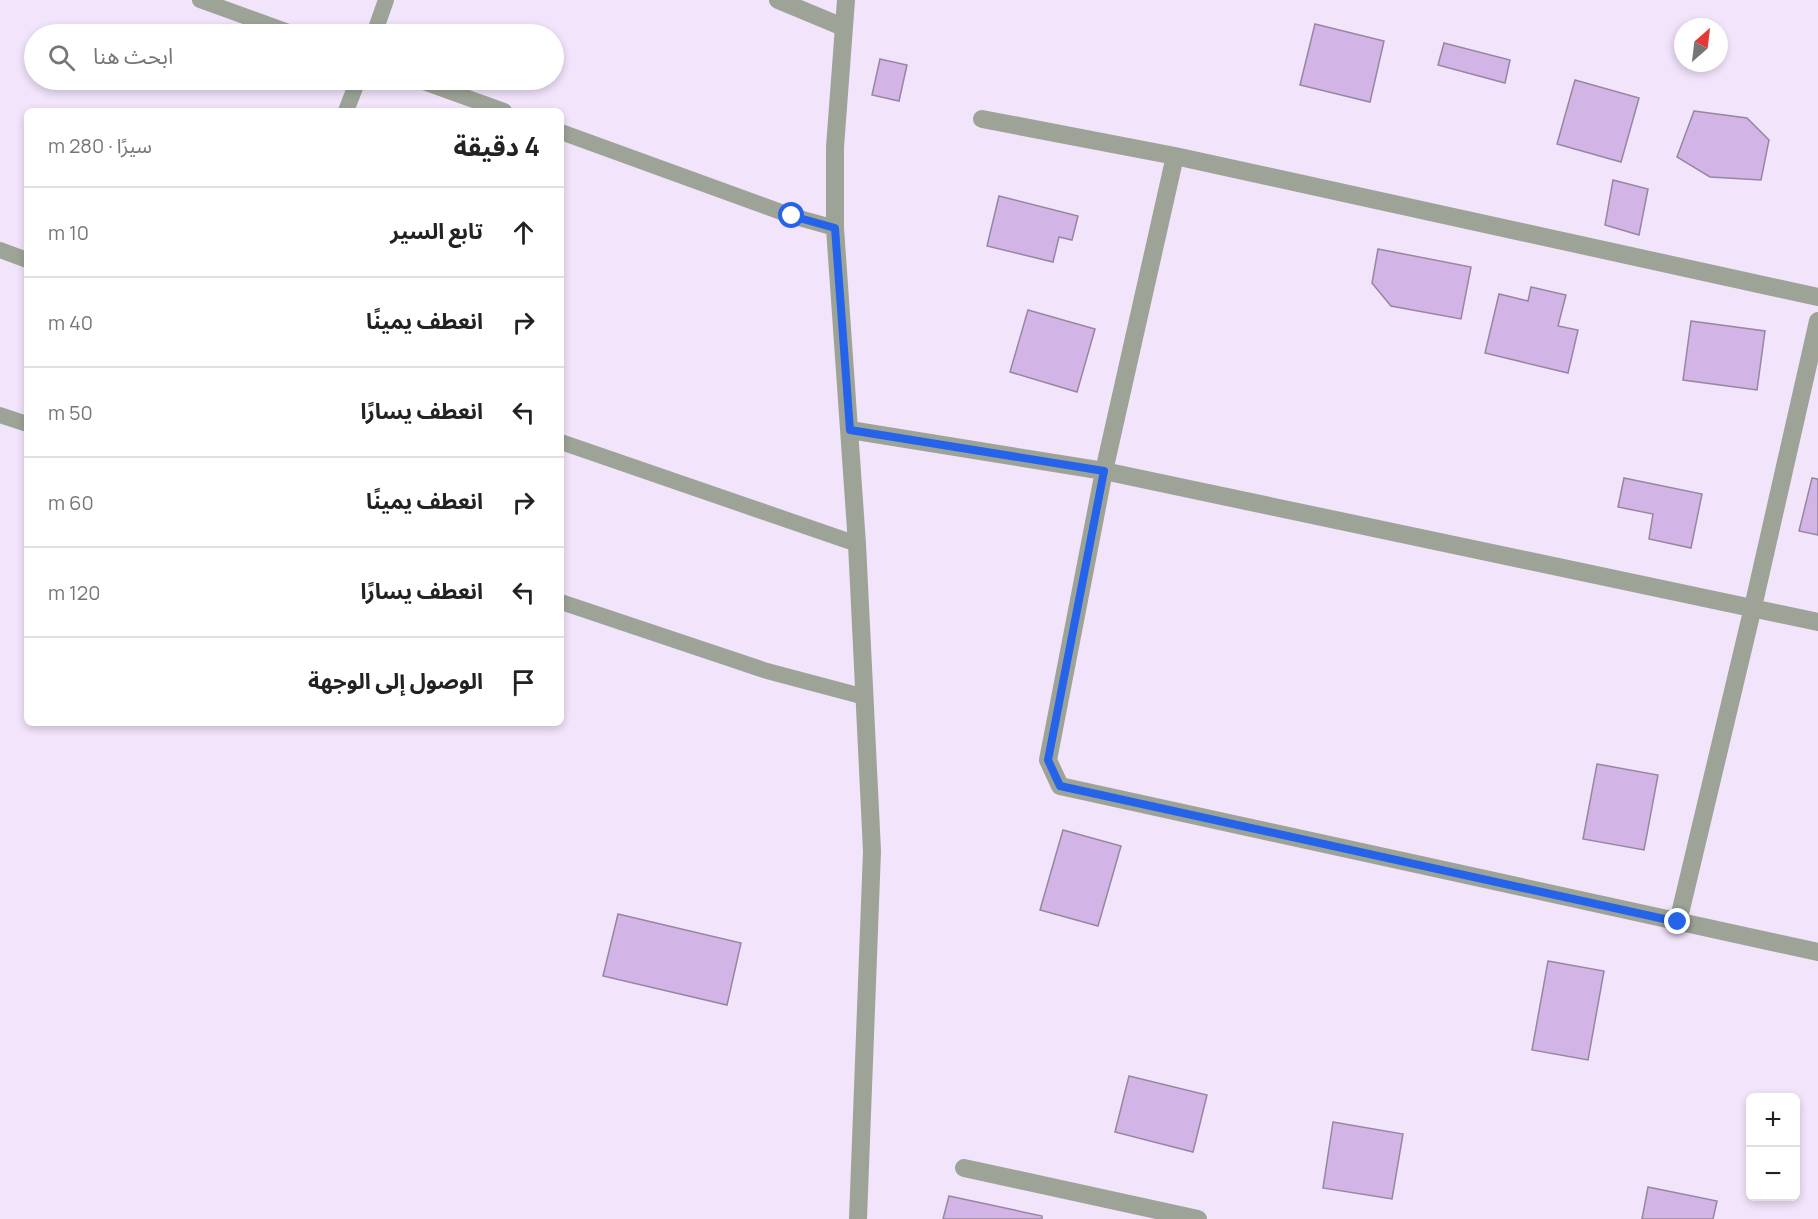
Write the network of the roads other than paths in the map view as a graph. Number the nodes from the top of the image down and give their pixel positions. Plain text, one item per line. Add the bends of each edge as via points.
1 (200, 0) edge
2 (386, 0) edge
3 (778, 0) edge
4 (846, 0) edge
5 (266, 24) edge
6 (378, 24) edge
7 (843, 27) junction
8 (354, 90) edge
9 (446, 90) edge
10 (347, 108) edge
11 (496, 108) edge
12 (982, 118) dead end
13 (564, 133) edge
14 (1175, 156) junction
15 (835, 228) junction
16 (0, 250) edge
17 (24, 259) edge
18 (1818, 297) edge
19 (1818, 321) edge
20 (0, 415) edge
21 (24, 423) edge
22 (850, 430) junction
23 (564, 443) edge
24 (1104, 471) junction
25 (857, 544) junction
26 (564, 603) edge
27 (1754, 607) junction
28 (1818, 622) edge
29 (866, 697) junction
30 (1678, 922) junction
31 (1818, 952) edge
32 (964, 1168) dead end
33 (1133, 1212) edge
34 (858, 1219) edge
35 (1198, 1219) edge

1 - 5 lane
2 - 6 lane
3 - 7 street
4 - 7 street
7 - 15 street
8 - 10 lane
9 - 11 lane
12 - 14 street
13 - 15 lane
14 - 18 street
14 - 24 street
15 - 22 street
16 - 17 lane
19 - 27 street
20 - 21 lane
22 - 24 street
22 - 25 street
23 - 25 lane
24 - 27 street
24 - 30 street via 1048,760 1060,786
25 - 29 street
26 - 29 lane via 767,671
27 - 28 street
27 - 30 street
29 - 34 street via 872,851
30 - 31 street
32 - 33 street
33 - 35 street

